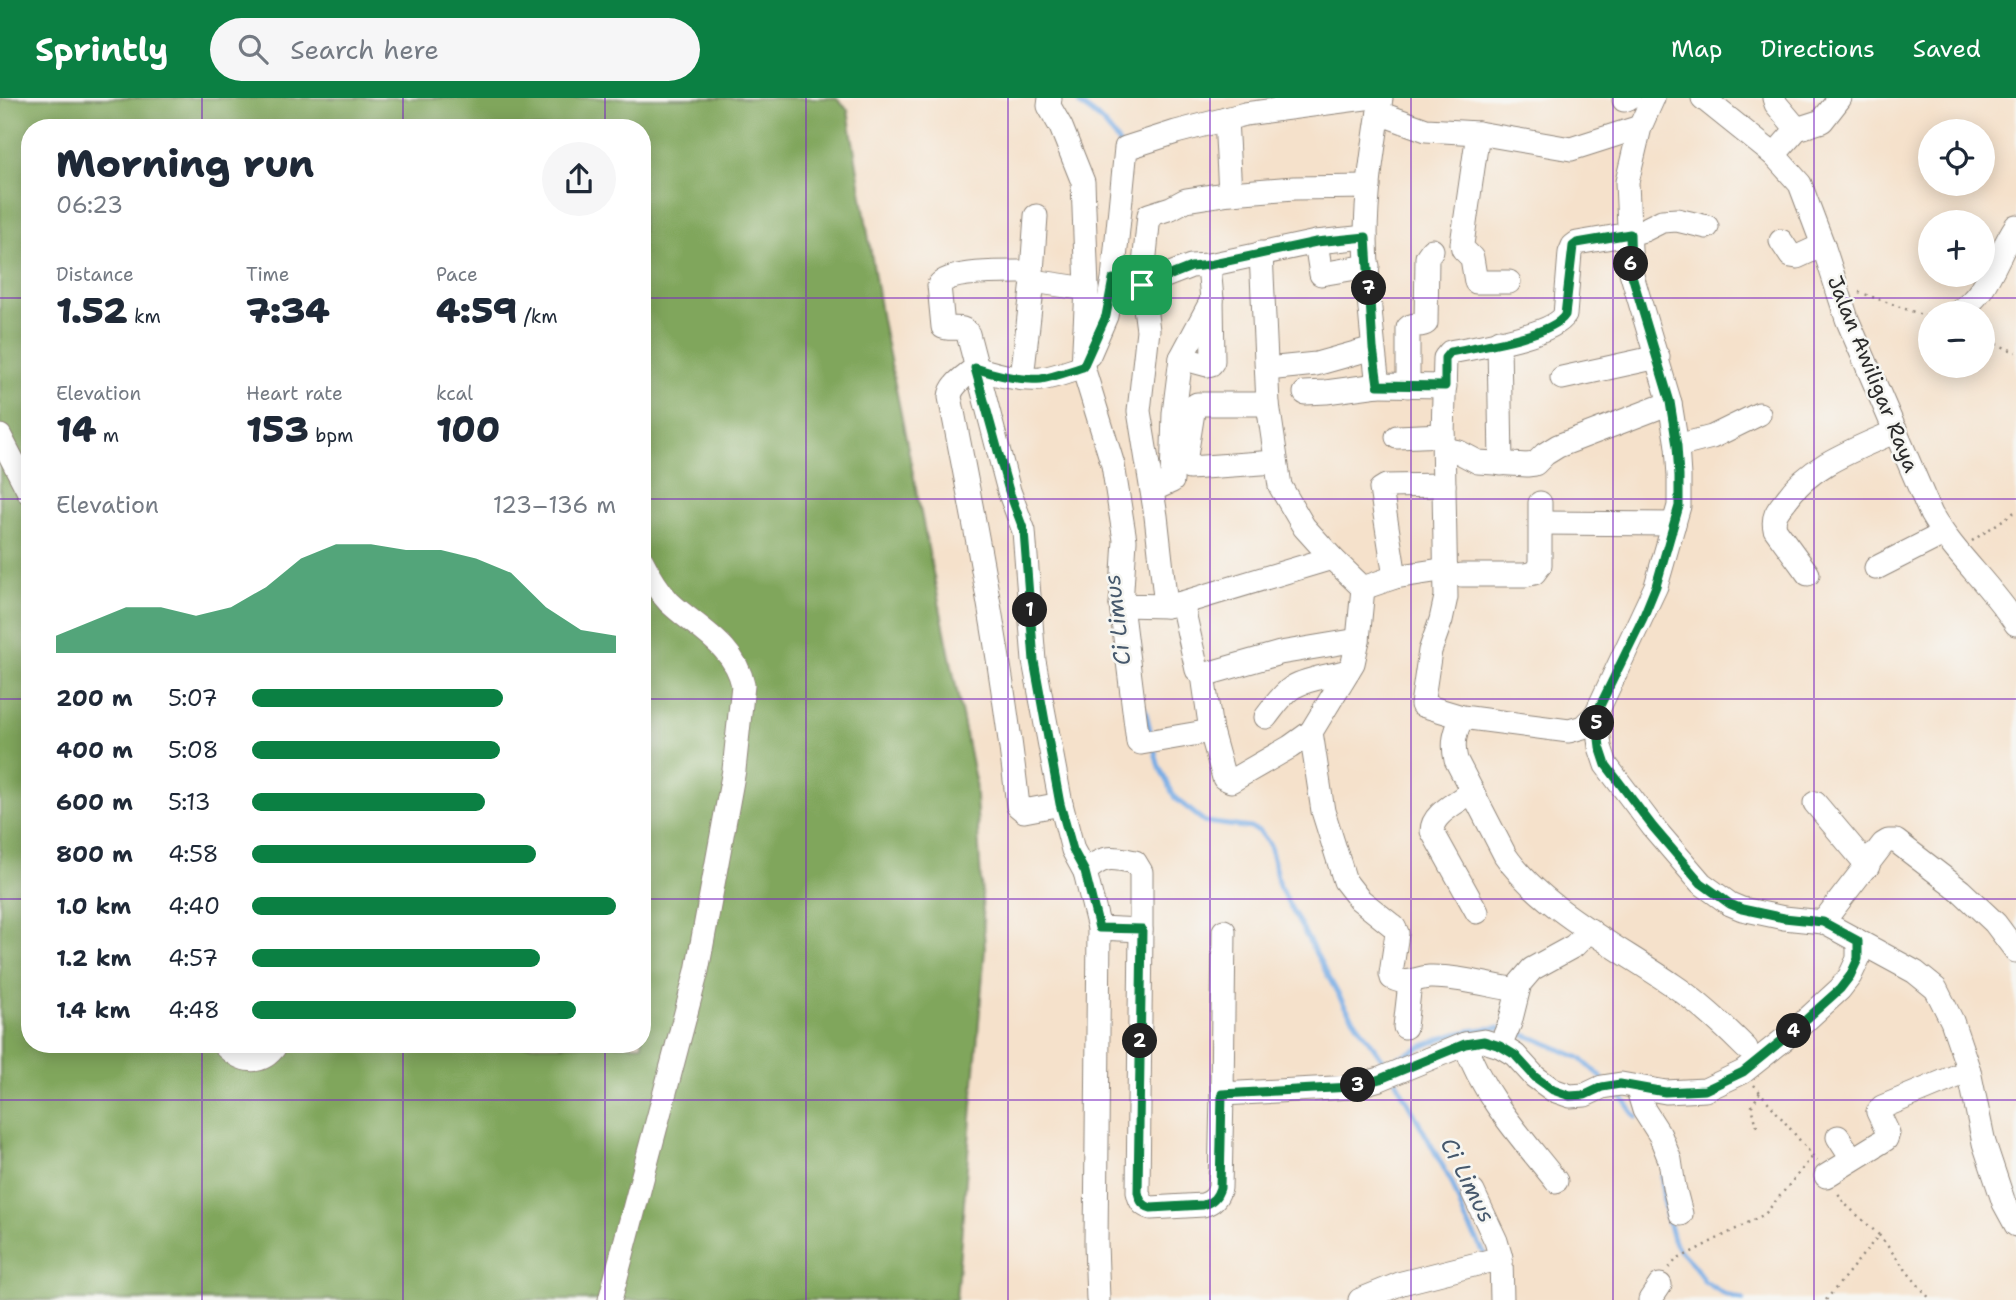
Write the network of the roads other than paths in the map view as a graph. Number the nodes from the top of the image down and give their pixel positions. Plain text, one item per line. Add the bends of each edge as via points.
1 (1050, 98) edge
2 (1653, 98) edge
3 (1703, 98) edge
4 (1774, 98) edge
5 (1840, 98) edge
6 (1375, 103) edge
7 (1226, 118) junction
8 (1640, 127) junction
9 (1797, 129) junction
10 (1478, 133) junction
11 (1774, 155) junction
12 (1368, 187) junction
13 (1230, 193) junction
14 (1036, 216) dead end
15 (2016, 226) edge
16 (1707, 227) dead end
17 (1630, 234) junction
18 (1366, 237) junction
19 (1781, 241) dead end
20 (1316, 242) junction
21 (1823, 245) junction
22 (1432, 250) dead end
23 (1261, 253) junction
24 (1209, 265) junction
25 (1368, 266) junction
26 (1032, 276) junction
27 (1113, 279) junction
28 (1509, 282) dead end
29 (1142, 285) junction
30 (1087, 289) junction
31 (1971, 301) edge
32 (1499, 341) junction
33 (1373, 348) junction
34 (1658, 357) junction
35 (1083, 367) junction
36 (975, 368) junction
37 (1267, 369) junction
38 (1022, 378) junction
39 (1562, 378) dead end
40 (1378, 385) junction
41 (1408, 386) junction
42 (1445, 386) junction
43 (1306, 393) dead end
44 (1670, 402) junction
45 (1268, 404) junction
46 (1759, 414) dead end
47 (1896, 430) junction
48 (0, 436) edge
49 (1397, 437) dead end
50 (1444, 442) junction
51 (1677, 446) junction
52 (1276, 462) junction
53 (1501, 464) junction
54 (21, 477) edge
55 (1444, 485) junction
56 (1152, 490) junction
57 (1674, 524) junction
58 (1951, 543) junction
59 (1332, 558) junction
60 (1876, 568) dead end
61 (1454, 572) junction
62 (1808, 574) dead end
63 (651, 577) edge
64 (1395, 577) junction
65 (1363, 588) junction
66 (1174, 604) junction
67 (1121, 605) junction
68 (2012, 610) edge
69 (1359, 639) junction
70 (1348, 671) junction
71 (1203, 674) junction
72 (1596, 714) junction
73 (1266, 717) dead end
74 (1462, 717) junction
75 (1211, 731) junction
76 (1311, 732) junction
77 (1472, 792) junction
78 (1815, 803) dead end
79 (1060, 804) junction
80 (1868, 866) junction
81 (1085, 872) junction
82 (1477, 912) dead end
83 (1823, 922) junction
84 (1099, 928) junction
85 (1142, 929) junction
86 (1224, 930) dead end
87 (1590, 930) junction
88 (1858, 941) junction
89 (2016, 951) edge
90 (1410, 983) junction
91 (1517, 990) junction
92 (1405, 1027) dead end
93 (1465, 1044) junction
94 (1500, 1046) junction
95 (1746, 1048) dead end
96 (234, 1053) edge
97 (270, 1053) edge
98 (1969, 1071) junction
99 (1637, 1087) junction
100 (1222, 1094) junction
101 (1838, 1137) dead end
102 (1852, 1159) junction
103 (1826, 1176) road end
104 (1556, 1181) dead end
105 (1473, 1192) dead end
106 (1681, 1214) dead end
107 (2016, 1225) edge
108 (1501, 1258) junction
109 (610, 1300) edge
110 (1098, 1300) edge
111 (1360, 1300) edge
112 (1502, 1300) edge

1 - 30 street via 1049,106 1083,182
2 - 8 street
3 - 11 street, Jalan Awiligar Raya
4 - 9 street
5 - 9 street via 1822,121
6 - 7 street
6 - 10 street via 1426,130
6 - 12 street
7 - 13 street
7 - 27 street via 1126,148
8 - 10 street via 1571,149
8 - 17 street via 1627,182
9 - 11 street
10 - 28 street via 1462,244 1472,258 1476,282
11 - 21 street, Jalan Awiligar Raya via 1800,184
12 - 13 street
12 - 18 street
13 - 29 street via 1186,200 1149,215
14 - 26 street
15 - 31 street via 1994,270
16 - 17 street via 1670,220
17 - 32 street via 1573,246 1561,322
17 - 34 street via 1631,272
18 - 20 street
18 - 25 street
19 - 21 street via 1791,257
20 - 23 street
20 - 25 street via 1321,274
21 - 47 street, Jalan Awiligar Raya via 1847,319
22 - 41 street via 1427,257 1426,323 1408,328
23 - 24 street
23 - 37 street
24 - 29 street
24 - 56 street via 1213,360 1207,365 1181,358 1172,481
25 - 33 street
26 - 30 street
26 - 36 street via 988,272 945,279 939,285 943,327 966,330
26 - 38 street
27 - 29 street
27 - 35 street via 1106,316
29 - 56 street via 1148,330 1139,411
30 - 35 street
32 - 42 street via 1450,352 1445,358
32 - 53 street
33 - 37 street via 1316,364
33 - 40 street
34 - 39 street
34 - 44 street
35 - 38 street via 1042,379
35 - 67 street via 1113,465 1125,540
36 - 38 street
36 - 79 street via 1024,531 1034,661
36 - 79 street via 954,386 950,397 983,572 1018,806 1024,811
37 - 45 street
40 - 41 street
40 - 43 street
41 - 42 street
42 - 50 street
44 - 51 street
44 - 53 street via 1558,446 1535,464
45 - 52 street
45 - 52 street via 1197,404 1185,462 1189,468
46 - 51 street
47 - 58 street, Jalan Awiligar Raya via 1931,514
47 - 62 street via 1818,469 1795,486 1776,513 1775,529
48 - 54 street
49 - 50 street
50 - 53 street via 1478,462
50 - 55 street
51 - 57 street via 1679,506
52 - 59 street via 1280,486 1304,527
55 - 61 street
55 - 64 street via 1381,489
56 - 66 street
57 - 61 street via 1540,513 1540,565 1534,573
57 - 72 street via 1652,597
58 - 60 street
58 - 68 street, Jalan Awiligar Raya
59 - 65 street
59 - 66 street
61 - 64 street
61 - 74 street via 1430,651 1422,705
63 - 109 street via 667,600 734,659 743,685 734,770 697,971
64 - 65 street
65 - 69 street
66 - 67 street
66 - 71 street via 1197,670
67 - 75 street via 1138,742
69 - 70 street
69 - 71 street via 1280,653
70 - 73 street via 1293,688
70 - 76 street
71 - 75 street
72 - 74 street via 1583,727 1569,731
72 - 83 street via 1606,765 1701,883 1742,909
74 - 77 street via 1453,748
75 - 76 street via 1227,780
76 - 90 street via 1323,811 1345,881 1359,899 1394,927 1391,974
77 - 82 street via 1437,816 1432,831
77 - 87 street via 1515,870
78 - 80 street
79 - 81 street via 1073,850
80 - 83 street
80 - 89 street via 1883,844 1896,841 1961,891 1987,929
81 - 84 street
81 - 85 street via 1097,861 1113,857 1135,862 1141,872
83 - 88 street
84 - 85 street
84 - 110 street
85 - 100 street via 1138,1192 1145,1206 1203,1205 1217,1196
86 - 100 street
87 - 91 street via 1574,946 1532,969
87 - 95 street via 1676,986
88 - 98 street via 1936,989
88 - 99 street via 1858,959 1840,989 1743,1072 1705,1090 1665,1092
90 - 91 street via 1427,977
90 - 92 street
91 - 94 street
93 - 94 street via 1484,1041
93 - 100 street via 1352,1087
93 - 104 street via 1486,1090
94 - 99 street via 1553,1090 1570,1096 1620,1084
96 - 97 street via 255,1060
98 - 102 street via 1882,1107 1878,1112 1888,1137
98 - 107 street via 1984,1143
99 - 106 street via 1670,1160
101 - 102 street
102 - 103 street
105 - 108 street
108 - 111 street via 1402,1283
108 - 112 street

